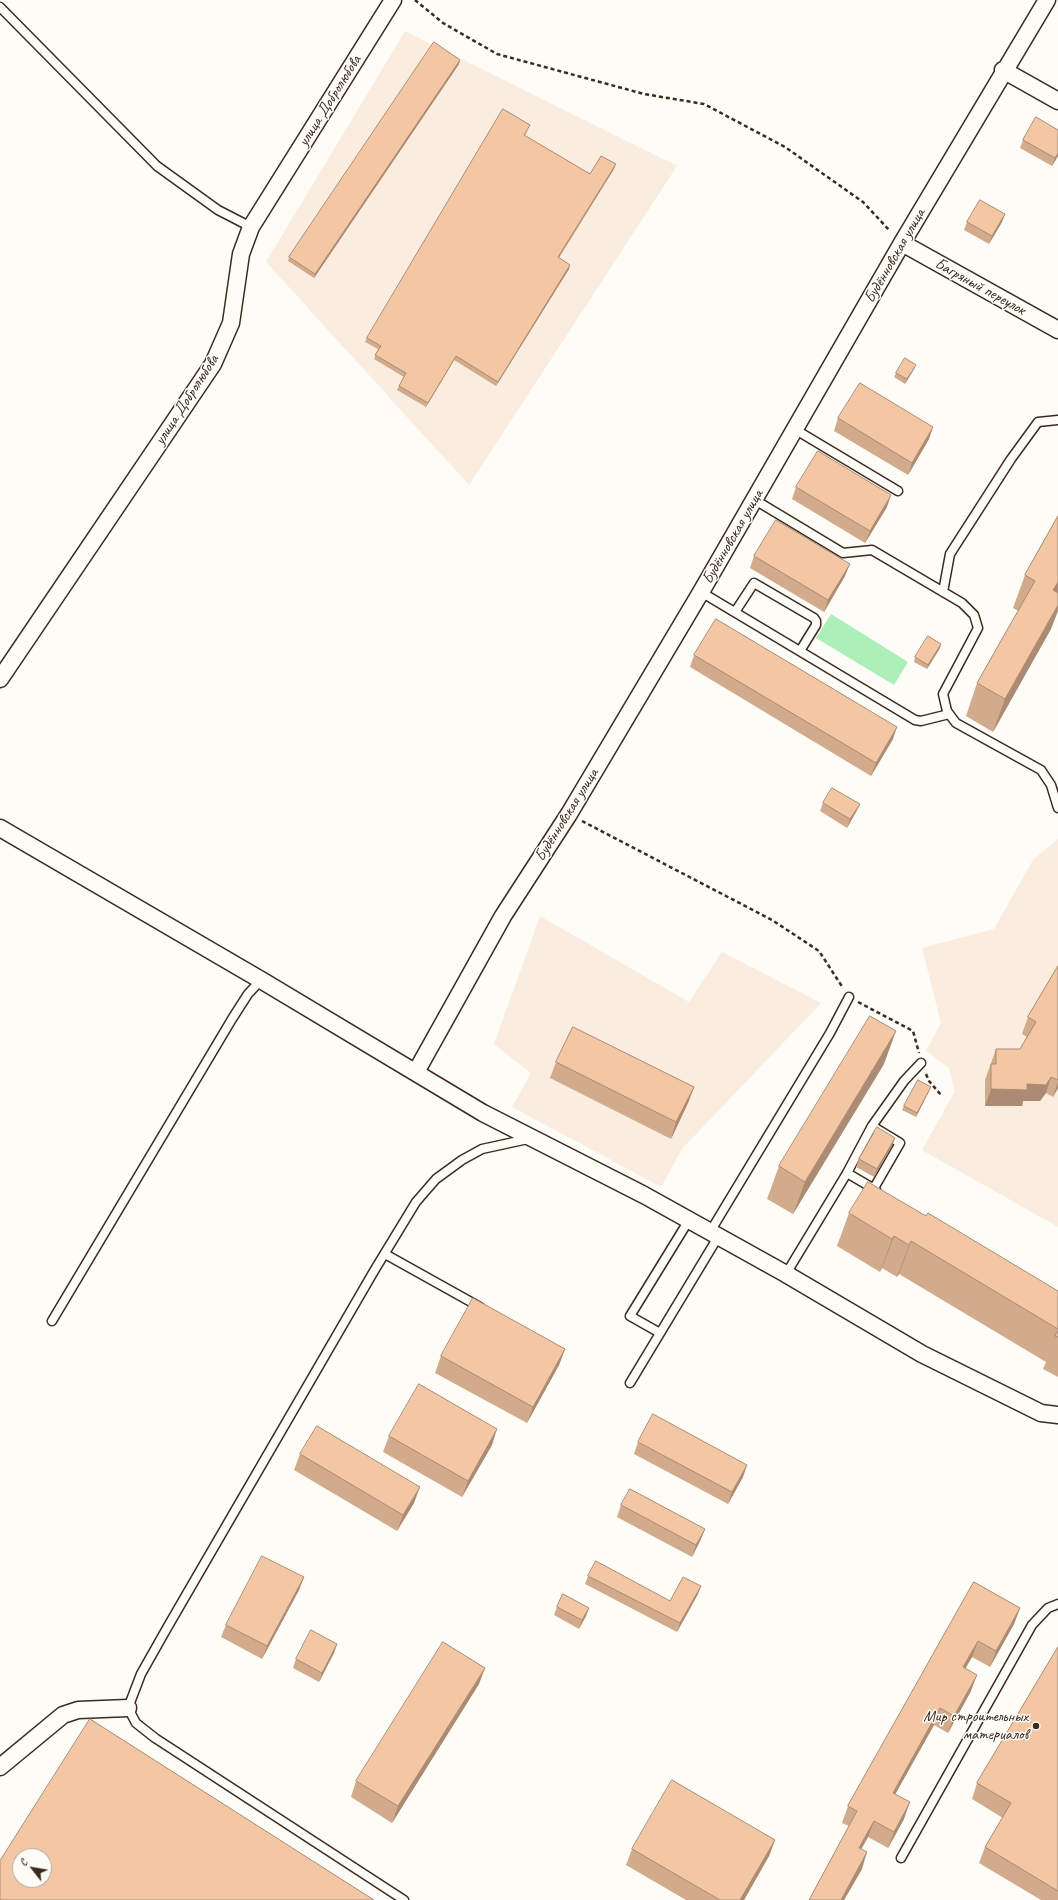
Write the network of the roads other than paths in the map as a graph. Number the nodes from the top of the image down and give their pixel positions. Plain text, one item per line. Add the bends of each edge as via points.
1 (1046, 0) edge
2 (388, 3) edge
3 (0, 7) edge
4 (1003, 70) junction
5 (1058, 101) edge
6 (251, 227) junction
7 (902, 243) junction
8 (1058, 330) edge
9 (1058, 420) edge
10 (796, 430) junction
11 (898, 491) dead end
12 (755, 500) junction
13 (701, 592) junction
14 (943, 592) junction
15 (735, 612) junction
16 (800, 651) junction
17 (0, 679) edge
18 (949, 714) junction
19 (1058, 808) edge
20 (0, 828) edge
21 (261, 980) junction
22 (849, 997) road end
23 (921, 1063) road end
24 (416, 1072) junction
25 (872, 1126) junction
26 (533, 1138) junction
27 (847, 1173) junction
28 (689, 1220) junction
29 (714, 1234) junction
30 (385, 1254) junction
31 (786, 1274) junction
32 (488, 1312) edge
33 (52, 1321) dead end
34 (660, 1333) junction
35 (630, 1383) dead end
36 (1058, 1415) edge
37 (1058, 1604) edge
38 (128, 1708) junction
39 (0, 1767) edge
40 (902, 1858) dead end
41 (404, 1900) edge

1 - 4 street, Будённовская улица
2 - 6 street, улица Добролюбова
3 - 6 lane via 156,166 218,210
4 - 5 street
4 - 7 street, Будённовская улица
6 - 17 street, улица Добролюбова via 241,254 231,323 213,364
7 - 8 street, Багряный переулок
7 - 10 street, Будённовская улица
9 - 14 lane via 1038,422 1011,459 950,554
10 - 11 lane
10 - 12 street, Будённовская улица
12 - 13 street, Будённовская улица
12 - 14 lane via 843,553 872,550
13 - 15 lane
13 - 24 street, Будённовская улица via 569,814 503,916
14 - 18 lane via 962,603 974,615 978,628 943,694
15 - 16 lane
15 - 16 lane via 754,584 814,618 816,625
16 - 18 lane via 915,720 921,721
18 - 19 lane via 956,722 1041,770 1051,785
20 - 21 street
21 - 24 street
21 - 33 lane via 248,994 232,1019
22 - 29 lane
23 - 25 lane via 904,1080
24 - 26 street via 483,1113
25 - 27 lane
25 - 27 lane via 900,1143 878,1190
26 - 28 street
26 - 30 lane via 482,1149 436,1179 416,1202
27 - 31 lane
28 - 29 street
28 - 34 lane via 630,1316
29 - 31 street
29 - 34 lane
30 - 32 lane
30 - 38 lane via 167,1628 141,1674
31 - 36 street via 922,1354 1041,1413
34 - 35 lane
37 - 40 lane via 1048,1608 1032,1625
38 - 39 street via 78,1710 62,1715
38 - 41 lane via 136,1723 155,1738

